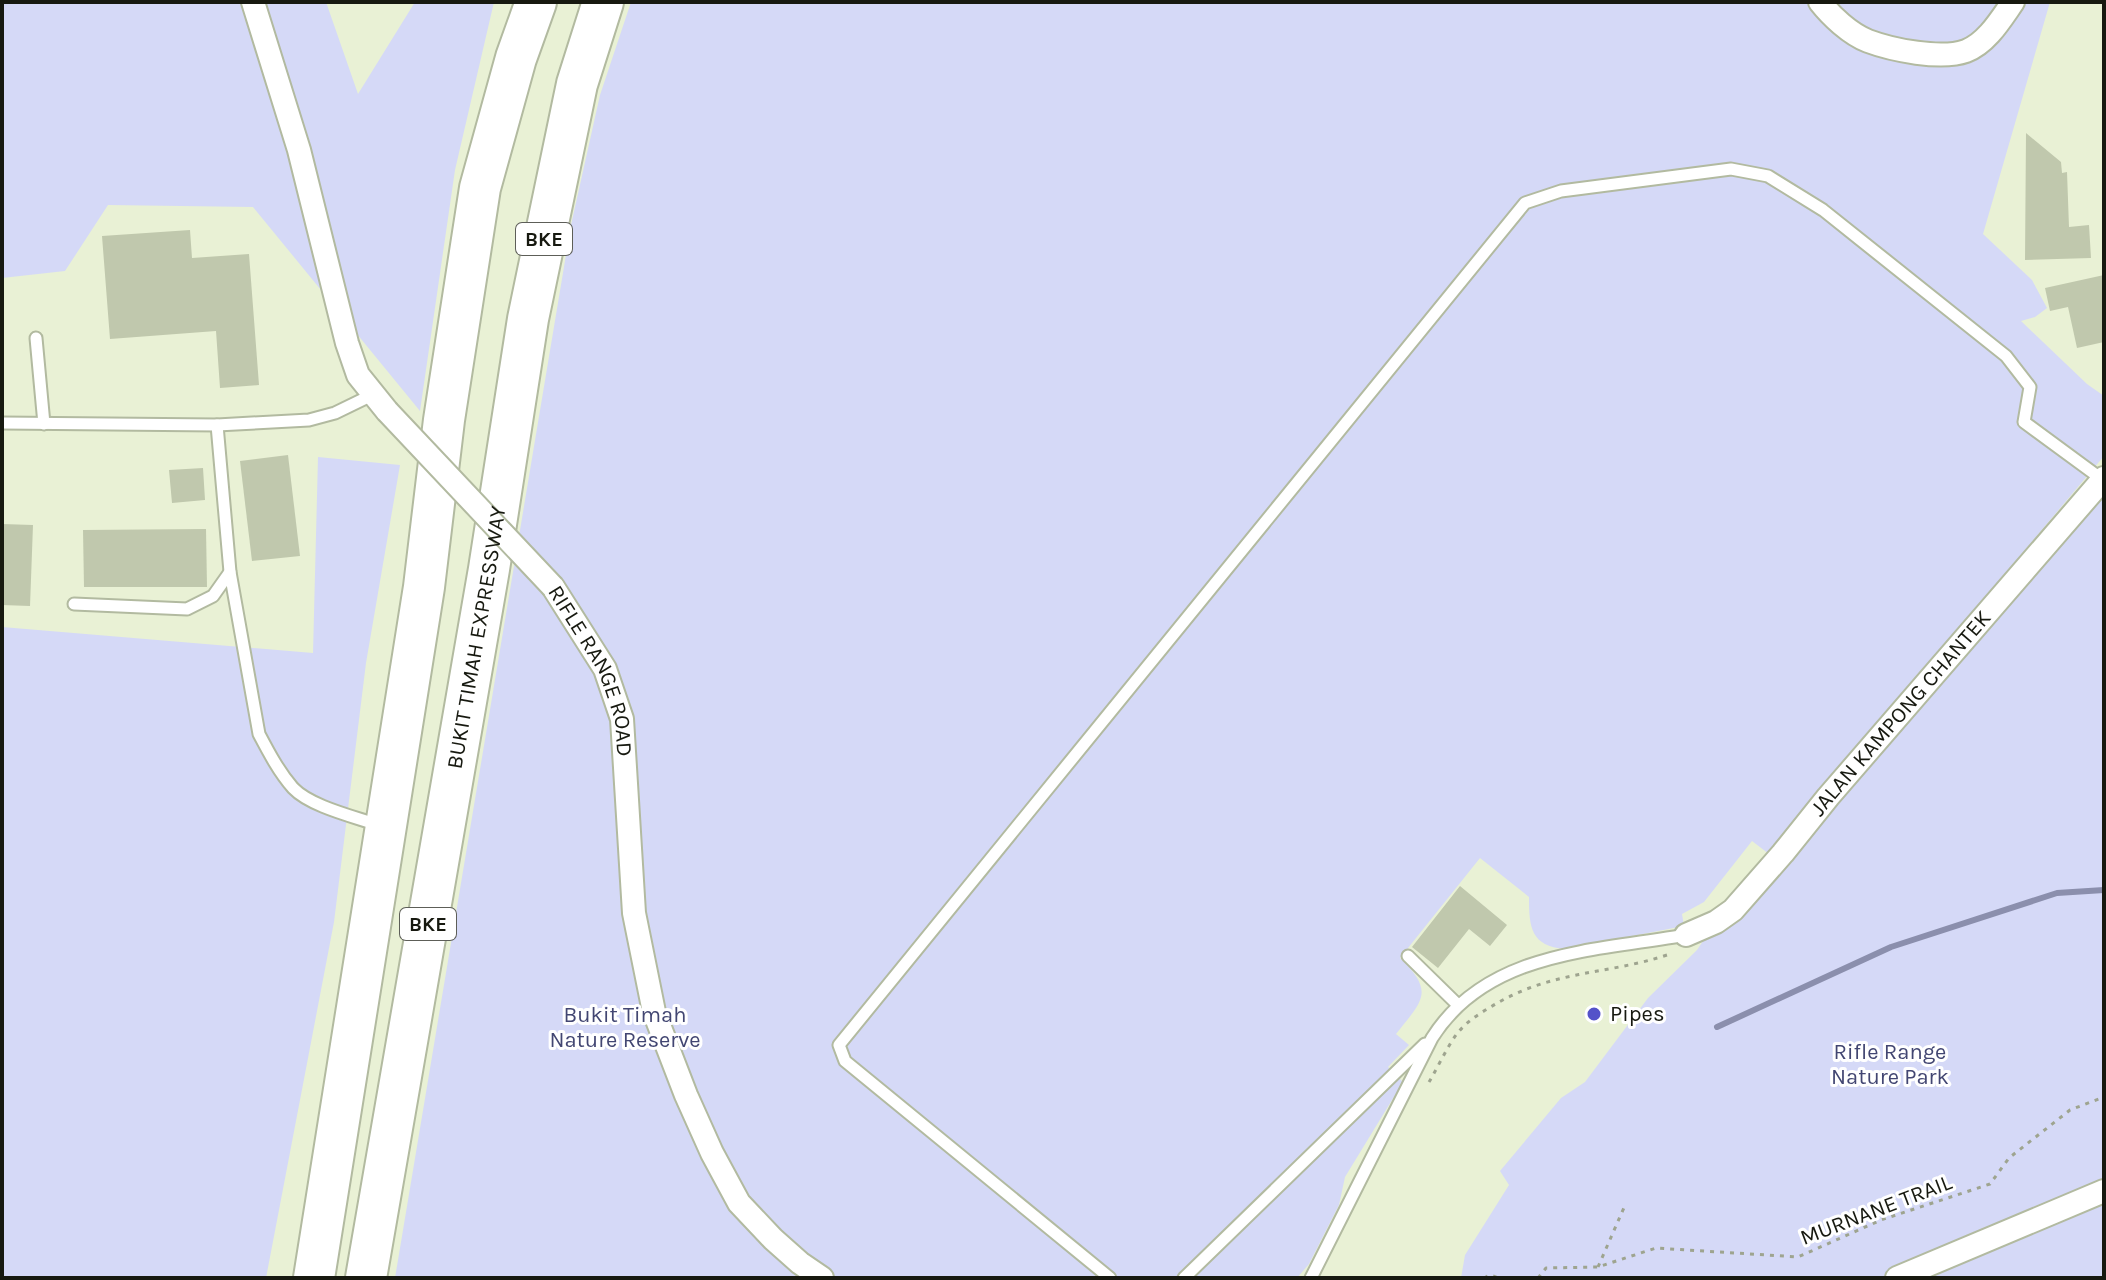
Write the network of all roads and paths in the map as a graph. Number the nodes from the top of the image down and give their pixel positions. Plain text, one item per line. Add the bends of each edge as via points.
1 (253, 2) edge
2 (536, 2) edge
3 (603, 2) edge
4 (1820, 2) edge
5 (2013, 2) edge
6 (36, 338) dead end
7 (380, 403) junction
8 (2, 423) edge
9 (44, 424) junction
10 (217, 425) junction
11 (2103, 479) edge
12 (230, 572) junction
13 (74, 604) dead end
14 (385, 827) junction
15 (1689, 934) junction
16 (1408, 956) dead end
17 (1458, 1005) junction
18 (1432, 1038) junction
19 (1428, 1083) dead end
20 (2104, 1097) edge
21 (2104, 1191) edge
22 (1626, 1203) dead end
23 (1598, 1267) junction
24 (798, 1271) edge
25 (314, 1278) edge
26 (366, 1278) edge
27 (822, 1278) edge
28 (1110, 1278) edge
29 (1184, 1278) edge
30 (1311, 1278) edge
31 (1484, 1278) edge
32 (1499, 1278) edge
33 (1538, 1278) edge
34 (1897, 1278) edge

1 - 7 street, RIFLE RANGE ROAD via 299,150 347,343 358,375
2 - 14 highway, BKE via 480,188
3 - 26 highway, BUKIT TIMAH EXPRESSWAY / BKE via 577,84 528,319
4 - 5 street via 1865,40 1936,54 1966,50 1994,29
6 - 9 lane
7 - 10 lane via 309,420
7 - 24 street, RIFLE RANGE ROAD, bridge via 553,587 605,669 622,719 634,913 654,1012 686,1095 739,1203
8 - 9 lane
9 - 10 lane
10 - 12 lane
11 - 15 street, JALAN KAMPONG CHANTEK via 1733,910
11 - 28 lane via 2024,422 2030,387 2006,356 1823,210 1768,176 1731,169 1561,191 1525,203 839,1045 845,1061
12 - 13 lane via 213,596 187,609
12 - 14 lane via 259,734 271,757 296,790
14 - 25 highway, BKE
15 - 17 lane via 1534,961 1489,981
15 - 19 path via 1694,946 1648,962 1557,977 1514,992 1457,1033
16 - 17 lane
17 - 18 lane
18 - 29 lane
18 - 30 lane
20 - 23 path, MURNANE TRAIL via 2070,1110 2009,1158 1990,1184 1881,1220 1798,1257 1656,1248
21 - 34 street
22 - 23 path
23 - 33 path, MURNANE TRAIL via 1546,1268
24 - 27 street, RIFLE RANGE ROAD
31 - 32 path

